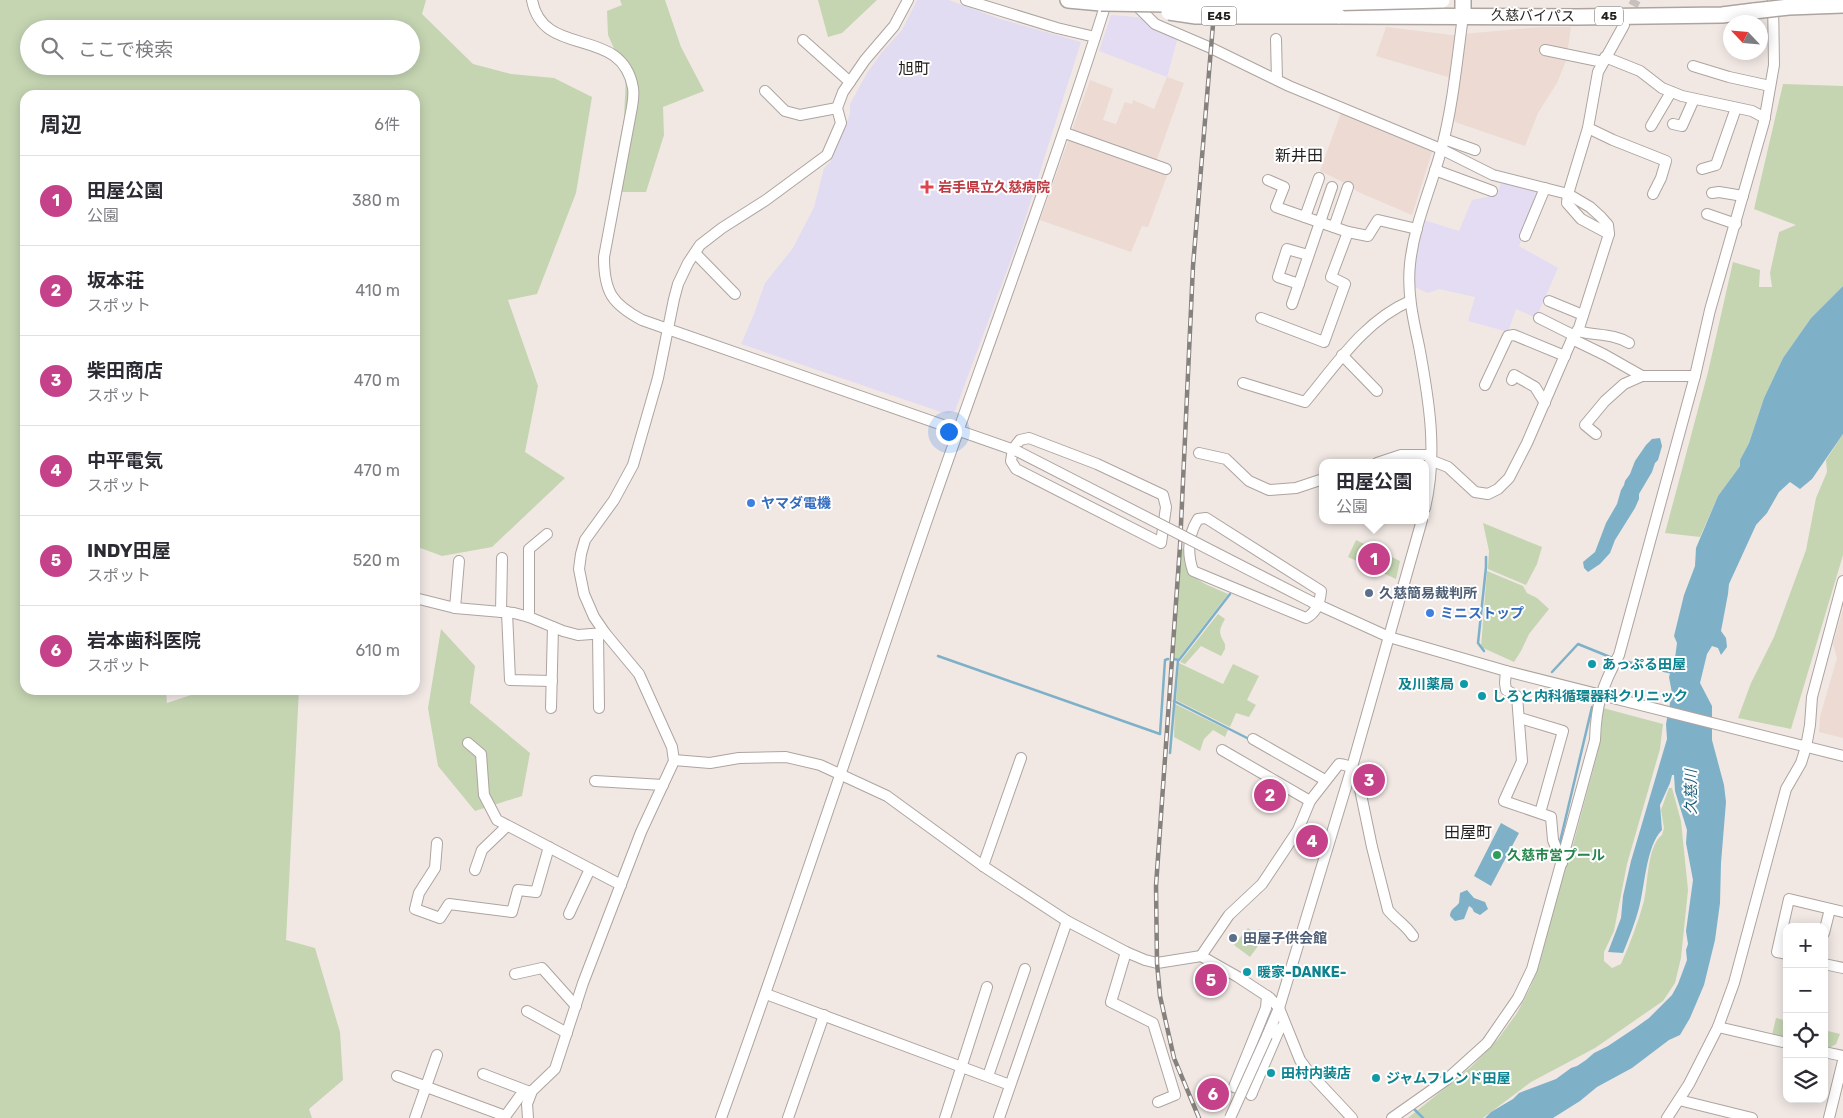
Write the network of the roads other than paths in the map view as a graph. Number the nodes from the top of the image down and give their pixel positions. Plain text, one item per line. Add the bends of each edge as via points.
1 (532, 0) edge
2 (908, 0) edge
3 (966, 0) edge
4 (1068, 0) edge
5 (1132, 0) edge
6 (1140, 0) edge
7 (1442, 0) edge
8 (1463, 0) edge
9 (1773, 0) edge
10 (1837, 0) edge
11 (1104, 2) edge
12 (1843, 5) edge
13 (1789, 7) junction
14 (1463, 16) junction
15 (1624, 25) tunnel mouth
16 (1095, 37) junction
17 (1276, 39) dead end
18 (803, 40) dead end
19 (1545, 50) dead end
20 (1604, 60) junction
21 (1693, 66) dead end
22 (1277, 80) junction
23 (850, 82) junction
24 (1770, 86) junction
25 (765, 91) dead end
26 (1671, 92) junction
27 (1694, 99) junction
28 (837, 108) junction
29 (1736, 108) junction
30 (1765, 118) junction
31 (1673, 124) dead end
32 (1651, 126) dead end
33 (1588, 128) junction
34 (1065, 133) junction
35 (1443, 144) junction
36 (1476, 150) dead end
37 (1166, 169) dead end
38 (1702, 169) dead end
39 (1435, 170) junction
40 (1319, 178) dead end
41 (1268, 180) dead end
42 (1332, 187) dead end
43 (1348, 187) dead end
44 (1545, 188) junction
45 (1492, 191) dead end
46 (1712, 193) dead end
47 (1568, 194) junction
48 (1653, 194) dead end
49 (1743, 196) junction
50 (1707, 214) dead end
51 (1305, 217) junction
52 (1319, 222) junction
53 (1736, 224) junction
54 (1334, 227) junction
55 (1417, 229) junction
56 (1348, 232) junction
57 (1609, 234) junction
58 (1525, 236) dead end
59 (694, 253) junction
60 (1308, 255) junction
61 (1299, 284) junction
62 (735, 294) dead end
63 (1410, 301) junction
64 (1549, 301) dead end
65 (1292, 304) dead end
66 (1583, 316) junction
67 (1261, 318) dead end
68 (1539, 318) dead end
69 (669, 329) junction
70 (1575, 335) junction
71 (1629, 343) dead end
72 (1342, 355) junction
73 (1565, 356) junction
74 (1642, 376) junction
75 (1695, 376) junction
76 (1512, 380) dead end
77 (1243, 383) dead end
78 (1485, 385) dead end
79 (1377, 391) dead end
80 (1545, 403) junction
81 (959, 430) junction
82 (1596, 434) dead end
83 (1015, 450) junction
84 (1199, 453) dead end
85 (1430, 457) junction
86 (1390, 459) edge
87 (1429, 476) edge
88 (1319, 480) edge
89 (1421, 524) edge
90 (547, 534) dead end
91 (502, 558) dead end
92 (459, 561) dead end
93 (1843, 581) edge
94 (420, 599) edge
95 (1315, 604) junction
96 (455, 608) junction
97 (504, 612) junction
98 (529, 617) junction
99 (553, 627) junction
100 (602, 634) junction
101 (1389, 637) junction
102 (1506, 671) junction
103 (552, 680) junction
104 (1606, 697) junction
105 (551, 708) dead end
106 (599, 708) dead end
107 (1520, 718) junction
108 (1253, 739) dead end
109 (468, 743) dead end
110 (1806, 747) junction
111 (1222, 750) dead end
112 (1843, 756) edge
113 (1021, 758) dead end
114 (674, 760) junction
115 (1352, 768) junction
116 (841, 776) junction
117 (1325, 780) junction
118 (594, 781) dead end
119 (663, 785) junction
120 (1310, 802) junction
121 (1540, 813) junction
122 (507, 826) junction
123 (437, 844) dead end
124 (549, 847) junction
125 (1562, 863) junction
126 (983, 866) junction
127 (590, 869) junction
128 (475, 870) dead end
129 (621, 885) junction
130 (1830, 909) junction
131 (1843, 912) edge
132 (569, 914) dead end
133 (1067, 921) junction
134 (1784, 923) edge
135 (1826, 923) edge
136 (1783, 926) edge
137 (1413, 936) dead end
138 (1126, 952) junction
139 (1783, 953) edge
140 (1201, 956) junction
141 (1828, 965) edge
142 (1843, 968) edge
143 (1025, 969) dead end
144 (515, 974) dead end
145 (987, 987) dead end
146 (766, 994) junction
147 (1267, 996) junction
148 (576, 1006) junction
149 (1279, 1008) junction
150 (527, 1011) dead end
151 (824, 1015) junction
152 (1285, 1024) junction
153 (1718, 1027) junction
154 (567, 1034) junction
155 (1783, 1042) edge
156 (1828, 1053) edge
157 (437, 1055) dead end
158 (1843, 1056) edge
159 (1843, 1061) edge
160 (962, 1067) junction
161 (483, 1074) dead end
162 (397, 1076) dead end
163 (988, 1076) junction
164 (1010, 1085) junction
165 (427, 1087) junction
166 (531, 1091) junction
167 (1679, 1100) junction
168 (1158, 1102) dead end
169 (505, 1117) edge
170 (415, 1118) edge
171 (528, 1118) edge
172 (721, 1118) edge
173 (788, 1118) edge
174 (945, 1118) edge
175 (999, 1118) edge
176 (1230, 1118) edge
177 (1352, 1118) edge
178 (1392, 1118) edge
179 (1667, 1118) edge
180 (1749, 1118) edge
181 (1830, 1118) edge

1 - 69 street via 542,24 567,39 607,51 620,60 628,73 634,89 632,107 604,271 608,289 624,310
2 - 23 street via 894,26
3 - 16 street
4 - 11 highway, E45
5 - 22 street via 1155,24
6 - 11 highway, E45, bridge
7 - 11 highway, E45, bridge via 1237,5
8 - 14 highway
9 - 24 street via 1774,65
10 - 13 highway, bridge
11 - 14 highway, E45, bridge via 1196,16
11 - 16 street
12 - 13 highway, 久慈バイパス / 45, bridge
13 - 14 highway, 久慈バイパス / 45, bridge via 1722,14
14 - 35 street
15 - 20 street
16 - 34 street
17 - 22 street
18 - 23 street
19 - 20 street
20 - 26 street via 1640,71
20 - 33 street via 1598,72
21 - 24 street
22 - 35 street
23 - 28 street
24 - 30 street
25 - 28 street via 785,111 800,115
26 - 27 street
26 - 32 street
27 - 29 street
27 - 31 street via 1682,126
28 - 59 street via 840,123 827,155 722,228
29 - 30 street
29 - 38 street via 1716,166
30 - 49 street
33 - 47 street
33 - 48 street via 1666,161
34 - 37 street
34 - 81 street
35 - 36 street
35 - 39 street
35 - 44 street via 1493,175
39 - 45 street
39 - 55 street
40 - 51 street
41 - 51 street via 1284,186 1276,207
42 - 52 street
43 - 54 street
44 - 47 street
44 - 58 street
46 - 49 street
47 - 57 street via 1602,216
47 - 57 street via 1567,203 1581,219
49 - 53 street
50 - 53 street
51 - 52 street
52 - 54 street
52 - 60 street
53 - 75 street via 1710,310
54 - 56 street
55 - 56 street via 1378,220 1368,236
55 - 63 street via 1410,263
56 - 67 street via 1332,277 1345,284 1324,342
57 - 66 street
59 - 62 street
59 - 69 street via 678,284
60 - 61 street
60 - 61 street via 1287,249 1278,277
61 - 65 street
63 - 72 street via 1364,332
63 - 85 street via 1430,407
64 - 66 street
66 - 70 street
68 - 70 street
69 - 81 street
69 - 100 street via 634,465 585,540 581,554 579,569 584,594
70 - 71 street via 1605,334
70 - 73 street
70 - 74 street
72 - 77 street via 1305,402
72 - 79 street
73 - 78 street via 1514,335 1508,336
73 - 80 street
74 - 75 street
74 - 82 street via 1624,384 1585,425
75 - 104 street via 1618,655 1606,679
76 - 80 street via 1514,374 1535,386
80 - 85 street via 1509,478 1488,494 1474,492 1448,467
81 - 83 street
81 - 116 street
83 - 83 street via 1020,440 1029,438 1097,464 1163,495 1166,507 1160,543 1016,469 1010,461
83 - 95 street, bridge
84 - 88 street via 1226,459 1249,481 1270,490 1296,488
85 - 86 street via 1401,455
85 - 87 street
89 - 101 street
90 - 98 street via 529,549
91 - 97 street
92 - 96 street
93 - 110 street via 1812,697
94 - 96 street
95 - 95 street via 1313,614 1306,618 1194,571 1189,560 1189,548 1192,529 1198,519 1206,518 1321,592
95 - 101 street
96 - 97 street
97 - 98 street
97 - 103 street via 510,680
98 - 99 street
99 - 100 street via 578,634
99 - 103 street
100 - 106 street
100 - 114 street via 639,674 672,746
101 - 102 street
101 - 115 street
102 - 104 street
102 - 107 street via 1506,690 1517,696
103 - 105 street
104 - 110 street
104 - 125 street via 1596,714 1595,740
107 - 121 street via 1522,761 1504,801
107 - 121 street via 1563,731
108 - 117 street
109 - 122 street via 481,754 484,795 497,820
110 - 112 street
110 - 153 street via 1786,789 1734,983
111 - 120 street
113 - 126 street
114 - 116 street via 710,763 739,758 786,757 820,766
114 - 119 street
115 - 117 street via 1338,764
115 - 137 street via 1357,775 1388,910 1406,925
115 - 149 street
116 - 126 street via 888,796
116 - 146 street
117 - 120 street
118 - 119 street
119 - 129 street
120 - 140 street via 1298,830 1262,884 1229,914
121 - 125 street via 1551,817 1553,840
122 - 124 street
122 - 128 street via 482,850
123 - 124 street via 435,868 419,892 415,909 440,918 449,904 512,912 518,890 536,892
124 - 127 street
125 - 178 street via 1532,969 1518,998 1487,1043 1446,1080
126 - 133 street
127 - 129 street
127 - 132 street
129 - 148 street
130 - 131 street
130 - 134 street via 1789,899
130 - 135 street
133 - 138 street
133 - 164 street
136 - 139 street via 1777,952
138 - 140 street via 1157,963
138 - 168 street via 1111,1002 1153,1023 1175,1095
140 - 147 street
141 - 142 street
143 - 163 street
144 - 148 street via 542,968
145 - 160 street
146 - 151 street
146 - 172 street
147 - 149 street
147 - 152 street via 1266,1008 1234,1087 1252,1094 1279,1030
148 - 154 street
149 - 152 street
149 - 176 street, bridge
150 - 154 street
151 - 160 street
151 - 173 street
152 - 177 street via 1304,1066
153 - 155 street
153 - 167 street
154 - 166 street via 555,1069
156 - 158 street
157 - 165 street
159 - 181 street
160 - 163 street
160 - 174 street
161 - 166 street
162 - 165 street
163 - 164 street
164 - 175 street
165 - 169 street
165 - 170 street
166 - 169 street via 520,1096
166 - 171 street via 527,1104
167 - 179 street
167 - 180 street

